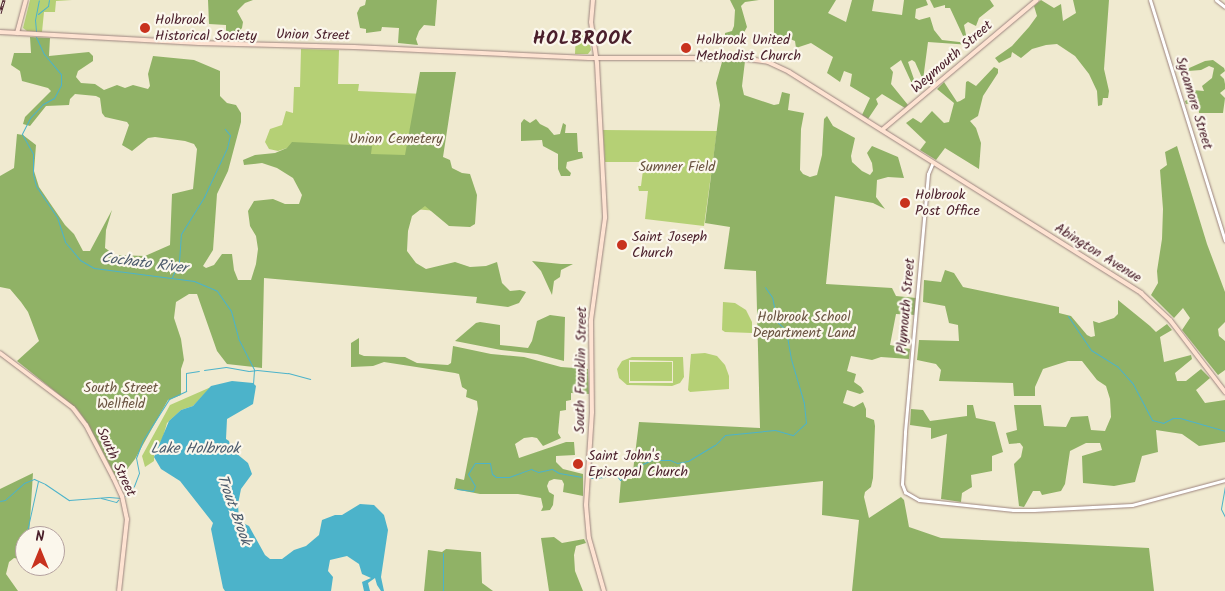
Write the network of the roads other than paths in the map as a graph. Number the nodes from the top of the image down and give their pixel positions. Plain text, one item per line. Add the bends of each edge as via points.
1 (26, 0) edge
2 (593, 0) edge
3 (1037, 0) edge
4 (1150, 0) edge
5 (1216, 0) edge
6 (1225, 7) edge
7 (0, 32) edge
8 (17, 33) junction
9 (596, 58) junction
10 (882, 130) junction
11 (933, 162) junction
12 (1225, 241) edge
13 (0, 353) edge
14 (1225, 392) edge
15 (1225, 480) edge
16 (119, 591) edge
17 (604, 591) edge

1 - 8 main road
2 - 9 main road, South Franklin Street via 591,22
3 - 10 main road, Weymouth Street
4 - 12 street, Sycamore Street
5 - 6 street
7 - 8 main road, Union Street
8 - 9 main road, Union Street via 208,44 362,47
9 - 10 main road via 741,58 763,61 785,69
9 - 17 main road, South Franklin Street via 605,218 591,320 592,412 586,505 589,538
10 - 11 main road
11 - 14 main road, Abington Avenue via 1141,293 1170,320
11 - 15 street, Plymouth Street via 928,174 905,433 902,484 905,492 912,498 929,501 1034,510 1132,505
13 - 16 main road, South Street via 74,408 115,481 124,502 128,524

